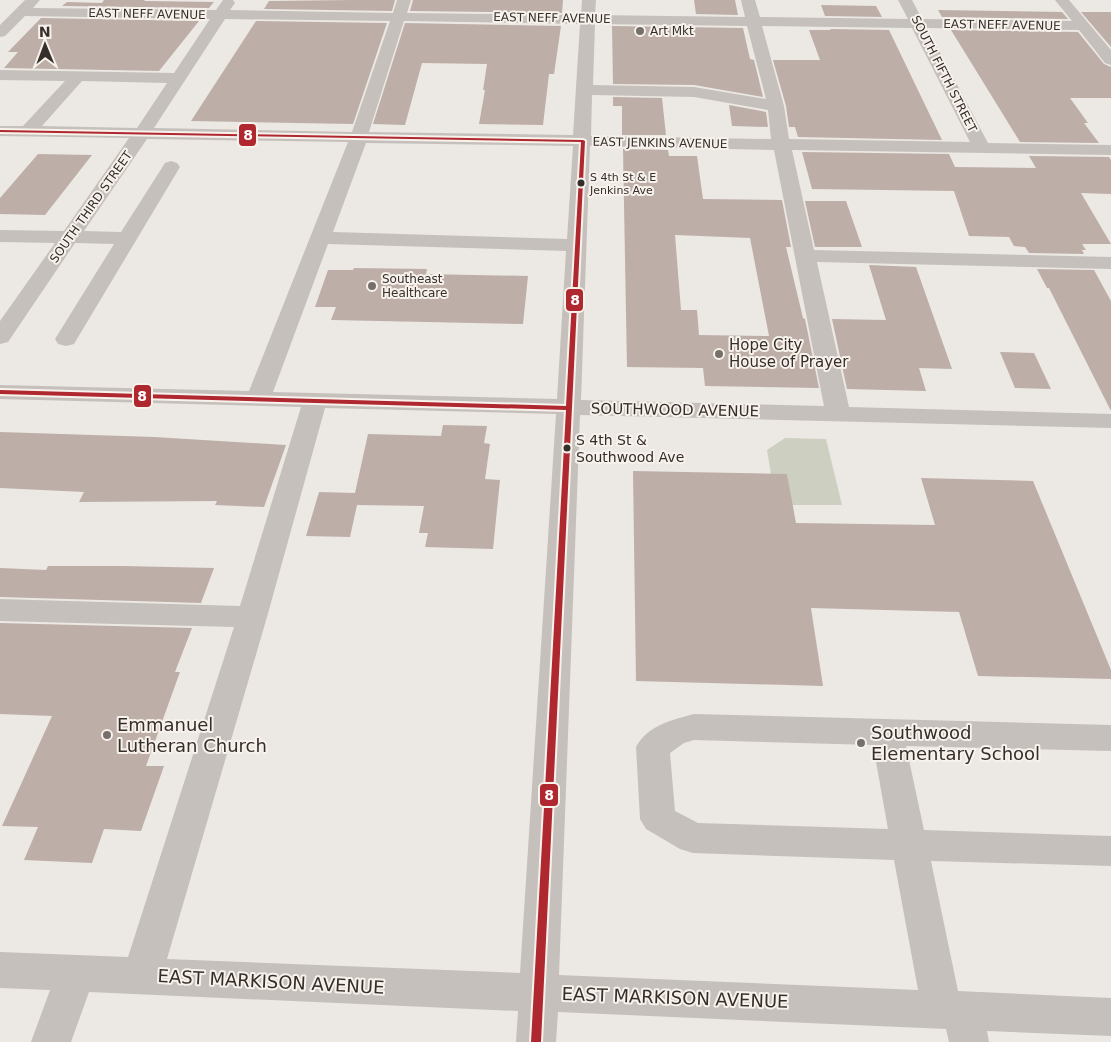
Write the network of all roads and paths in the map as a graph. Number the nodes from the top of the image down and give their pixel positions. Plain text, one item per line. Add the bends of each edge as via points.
1 (33, 0) edge
2 (404, 0) edge
3 (589, 0) edge
4 (748, 0) edge
5 (906, 0) edge
6 (1062, 0) edge
7 (225, 7) edge
8 (21, 12) junction
9 (399, 16) junction
10 (588, 18) junction
11 (754, 20) junction
12 (918, 23) junction
13 (1083, 26) junction
14 (0, 32) edge
15 (1111, 60) edge
16 (0, 75) edge
17 (77, 76) junction
18 (178, 78) junction
19 (585, 90) junction
20 (776, 106) junction
21 (28, 131) junction
22 (2, 133) edge
23 (142, 133) junction
24 (359, 137) junction
25 (583, 141) junction
26 (782, 144) junction
27 (982, 148) junction
28 (1111, 150) edge
29 (171, 167) dead end
30 (0, 236) edge
31 (70, 237) junction
32 (128, 238) junction
33 (320, 238) junction
34 (577, 246) junction
35 (805, 256) junction
36 (1111, 263) edge
37 (0, 337) edge
38 (66, 339) dead end
39 (0, 392) edge
40 (258, 399) junction
41 (314, 401) junction
42 (569, 408) junction
43 (838, 414) junction
44 (1111, 421) edge
45 (0, 610) edge
46 (252, 617) junction
47 (887, 732) junction
48 (1111, 738) edge
49 (909, 845) junction
50 (1111, 851) edge
51 (0, 970) edge
52 (76, 973) junction
53 (142, 976) junction
54 (539, 993) junction
55 (1111, 1017) edge
56 (957, 1021) edge
57 (51, 1042) edge
58 (536, 1042) edge

1 - 8 street
2 - 9 street
3 - 10 street
4 - 11 street
5 - 12 street, SOUTH FIFTH STREET
6 - 13 street
7 - 8 street, EAST NEFF AVENUE
7 - 9 street, EAST NEFF AVENUE
7 - 18 street, SOUTH THIRD STREET
8 - 14 street
9 - 10 street, EAST NEFF AVENUE
9 - 24 street
10 - 11 street, EAST NEFF AVENUE
10 - 19 street
11 - 12 street, EAST NEFF AVENUE
11 - 20 street
12 - 13 street, EAST NEFF AVENUE
12 - 27 street, SOUTH FIFTH STREET
13 - 15 street
16 - 17 street
17 - 18 street
17 - 21 street
18 - 23 street, SOUTH THIRD STREET
19 - 20 street via 694,92
19 - 25 street
20 - 26 street
21 - 22 street, EAST JENKINS AVENUE
21 - 23 street, EAST JENKINS AVENUE
23 - 24 street, EAST JENKINS AVENUE
23 - 31 street, SOUTH THIRD STREET
24 - 25 street, EAST JENKINS AVENUE
24 - 33 street
25 - 26 street, EAST JENKINS AVENUE
25 - 34 street
26 - 27 street, EAST JENKINS AVENUE
26 - 35 street
27 - 28 street, EAST JENKINS AVENUE
29 - 32 street
30 - 31 street
31 - 32 street
31 - 37 street, SOUTH THIRD STREET
32 - 38 street
33 - 34 street
33 - 40 street
34 - 42 street
35 - 36 street
35 - 43 street
39 - 40 street, SOUTHWOOD AVENUE
40 - 41 street, SOUTHWOOD AVENUE
41 - 42 street, SOUTHWOOD AVENUE
41 - 46 street
42 - 43 street, SOUTHWOOD AVENUE
42 - 54 street
43 - 44 street, SOUTHWOOD AVENUE
45 - 46 street
46 - 53 street
47 - 48 street
47 - 49 street
47 - 49 street via 694,727 673,733 653,747 658,819 693,838
49 - 50 street
49 - 56 street
51 - 52 street, EAST MARKISON AVENUE
52 - 53 street, EAST MARKISON AVENUE
52 - 57 street
53 - 54 street, EAST MARKISON AVENUE
54 - 56 street, EAST MARKISON AVENUE
54 - 58 street
55 - 56 street, EAST MARKISON AVENUE

